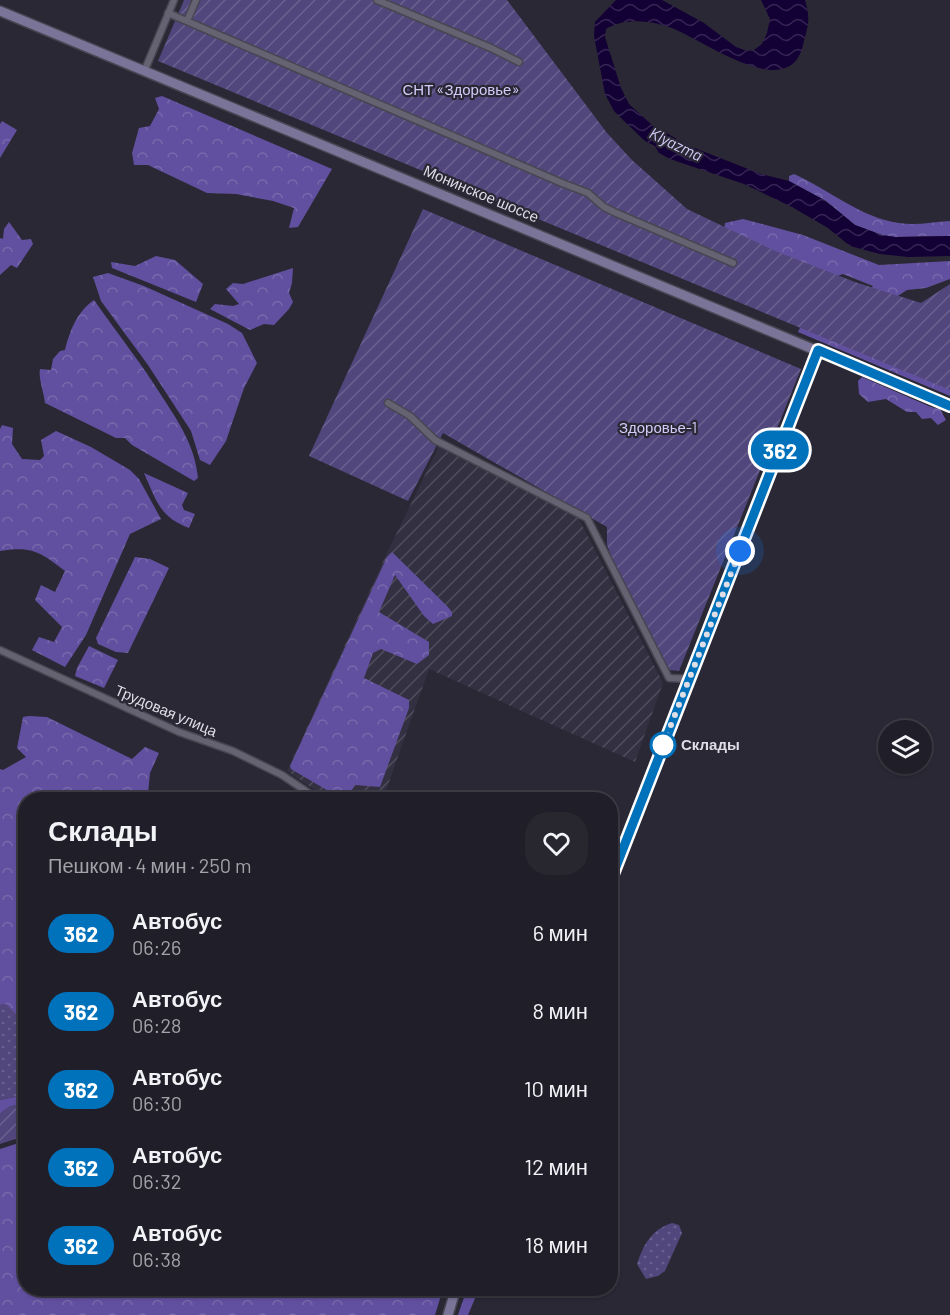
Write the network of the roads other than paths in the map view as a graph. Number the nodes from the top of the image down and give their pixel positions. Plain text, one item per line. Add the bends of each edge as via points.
1 (174, 0) edge
2 (196, 0) edge
3 (377, 0) edge
4 (0, 11) edge
5 (168, 13) junction
6 (187, 21) junction
7 (519, 62) dead end
8 (144, 72) junction
9 (733, 262) dead end
10 (818, 350) junction
11 (388, 403) dead end
12 (950, 406) edge
13 (0, 650) edge
14 (690, 679) junction
15 (307, 792) edge
16 (618, 862) edge
17 (454, 1296) edge
18 (448, 1315) edge

1 - 5 street
2 - 6 street
3 - 7 street
4 - 8 main road, Монинское шоссе
5 - 6 street
5 - 8 street
6 - 9 street via 583,190 614,212
8 - 10 main road, Монинское шоссе
10 - 12 main road, Монинское шоссе
10 - 14 main road
11 - 14 street via 410,416 435,440 587,518 669,678
13 - 15 street, Трудовая улица via 179,732 233,751
14 - 16 main road
17 - 18 main road

